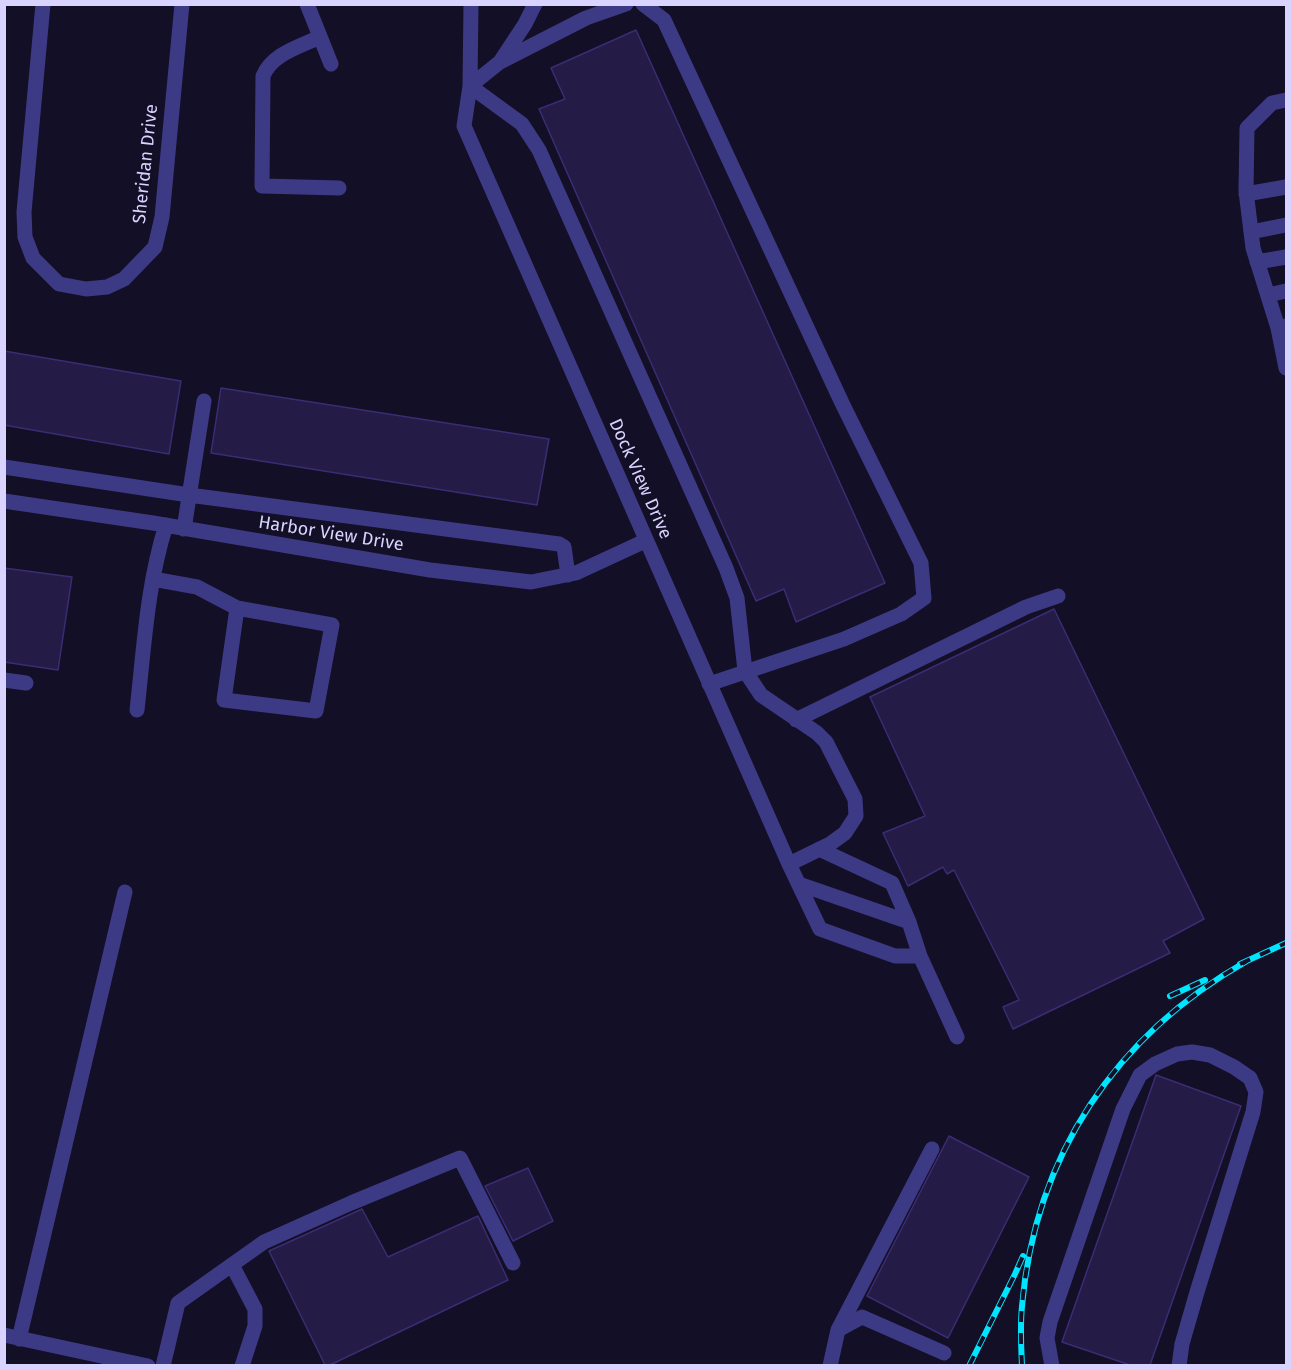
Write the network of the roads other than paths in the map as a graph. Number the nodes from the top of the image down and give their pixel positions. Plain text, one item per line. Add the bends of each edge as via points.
1 (44, 4) edge
2 (182, 4) edge
3 (307, 4) edge
4 (471, 4) edge
5 (535, 4) edge
6 (626, 4) edge
7 (643, 4) edge
8 (320, 37) junction
9 (500, 62) junction
10 (331, 64) dead end
11 (470, 86) junction
12 (1287, 100) edge
13 (1287, 187) edge
14 (339, 188) dead end
15 (1246, 194) junction
16 (1287, 225) edge
17 (1251, 232) junction
18 (1287, 257) edge
19 (1257, 262) junction
20 (1287, 291) edge
21 (1268, 295) junction
22 (1282, 327) edge
23 (1287, 368) edge
24 (204, 401) dead end
25 (4, 467) edge
26 (189, 495) junction
27 (4, 501) edge
28 (166, 525) junction
29 (184, 529) junction
30 (645, 540) junction
31 (568, 575) junction
32 (153, 579) junction
33 (1058, 596) dead end
34 (237, 608) junction
35 (744, 671) junction
36 (4, 680) edge
37 (26, 683) dead end
38 (709, 684) junction
39 (137, 710) dead end
40 (796, 720) junction
41 (819, 849) junction
42 (789, 864) junction
43 (799, 884) junction
44 (125, 892) dead end
45 (909, 922) junction
46 (920, 956) junction
47 (957, 1037) dead end
48 (932, 1149) dead end
49 (513, 1263) dead end
50 (232, 1265) junction
51 (838, 1330) junction
52 (9, 1339) edge
53 (944, 1353) dead end
54 (148, 1365) edge
55 (164, 1365) edge
56 (242, 1365) edge
57 (830, 1365) edge
58 (1052, 1365) edge
59 (1179, 1365) edge

1 - 2 street, Sheridan Drive via 24,212 25,237 33,258 59,284 86,289 124,279 155,247 162,217
3 - 8 street
4 - 11 street, Dock View Drive
5 - 9 street
6 - 9 street via 586,18
7 - 35 street via 664,20 921,563 924,598 901,614 844,639
8 - 10 street
8 - 14 street via 278,57 262,76 262,186
9 - 11 street
11 - 30 street, Dock View Drive via 464,126
11 - 35 street via 522,124 539,150 726,568 737,598
12 - 15 street via 1272,103 1247,128
13 - 15 street
15 - 17 street
16 - 17 street
17 - 19 street
18 - 19 street
19 - 21 street
20 - 21 street
21 - 22 street
22 - 23 street
24 - 26 street
25 - 26 street
26 - 29 street
26 - 31 street via 559,544 564,548
27 - 28 street, Harbor View Drive
28 - 29 street, Harbor View Drive
28 - 32 street
29 - 31 street, Harbor View Drive via 490,578 531,582
30 - 31 street, Harbor View Drive
30 - 38 street, Dock View Drive
32 - 34 street via 197,587
32 - 39 street
33 - 40 street via 1016,612
34 - 34 street via 332,625 316,711 224,700
35 - 38 street
35 - 40 street via 761,694
36 - 37 street
38 - 42 street, Dock View Drive
40 - 41 street via 826,742 855,799 856,816 845,834
41 - 42 street
41 - 45 street via 892,883
42 - 43 street, Dock View Drive
43 - 45 street
43 - 46 street, Dock View Drive via 820,929 895,956
44 - 52 street
45 - 46 street
46 - 47 street
48 - 51 street
49 - 50 street via 459,1158 264,1242
50 - 55 street via 178,1303
50 - 56 street via 255,1309 255,1326
51 - 53 street via 862,1317
51 - 57 street
52 - 54 street
58 - 59 street via 1047,1338 1050,1322 1123,1109 1140,1075 1177,1054 1192,1052 1210,1055 1234,1067 1250,1078 1256,1092

